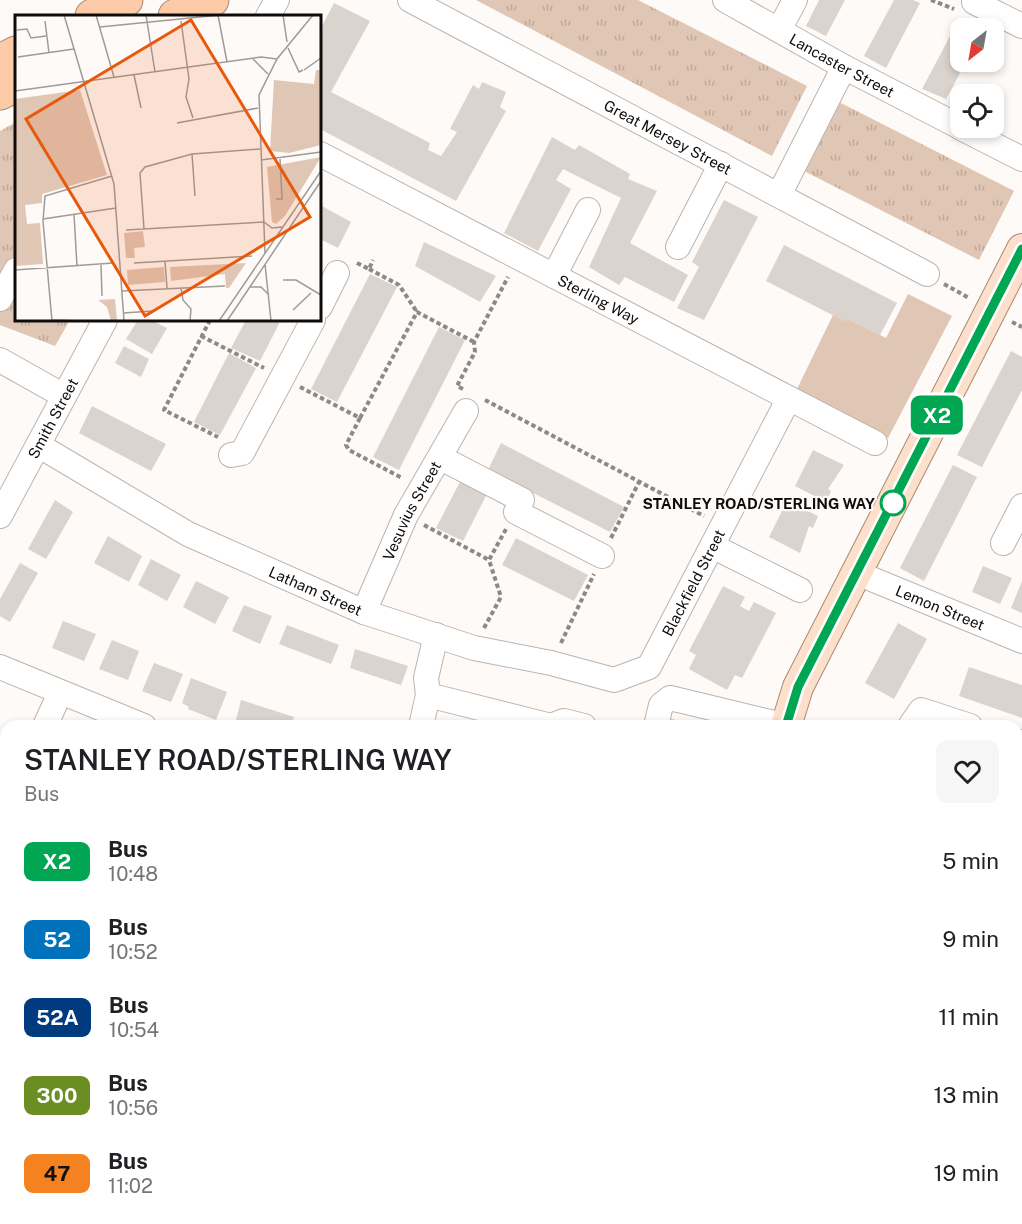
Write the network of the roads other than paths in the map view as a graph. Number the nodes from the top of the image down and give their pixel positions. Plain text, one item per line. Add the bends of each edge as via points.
1 (126, 0) edge
2 (212, 0) edge
3 (277, 0) edge
4 (410, 0) edge
5 (725, 0) edge
6 (795, 0) edge
7 (974, 2) dead end
8 (94, 15) edge
9 (177, 15) edge
10 (269, 15) edge
11 (1022, 26) edge
12 (779, 30) junction
13 (15, 54) edge
14 (0, 61) edge
15 (844, 67) junction
16 (15, 86) edge
17 (0, 93) edge
18 (950, 122) edge
19 (981, 138) edge
20 (321, 155) edge
21 (1022, 159) edge
22 (721, 164) junction
23 (779, 195) junction
24 (588, 210) dead end
25 (678, 247) dead end
26 (1022, 249) edge
27 (15, 272) edge
28 (338, 273) dead end
29 (927, 274) dead end
30 (554, 276) junction
31 (0, 300) edge
32 (321, 305) edge
33 (104, 321) edge
34 (312, 321) edge
35 (0, 360) edge
36 (64, 396) junction
37 (469, 399) road end
38 (788, 400) junction
39 (875, 443) dead end
40 (38, 445) junction
41 (238, 452) road end
42 (441, 458) junction
43 (1022, 506) edge
44 (0, 516) edge
45 (716, 535) junction
46 (1004, 543) dead end
47 (602, 556) dead end
48 (857, 573) junction
49 (800, 590) dead end
50 (364, 612) junction
51 (436, 635) junction
52 (1022, 641) edge
53 (0, 667) edge
54 (614, 680) joint
55 (60, 693) junction
56 (428, 695) junction
57 (48, 720) edge
58 (129, 720) edge
59 (422, 720) edge
60 (528, 720) edge
61 (657, 720) edge
62 (761, 720) edge
63 (788, 720) edge
64 (914, 720) edge
65 (952, 720) edge

1 - 8 highway
2 - 9 highway
3 - 10 street
4 - 22 street, Great Mersey Street
5 - 12 street, Lancaster Street
6 - 12 street
7 - 11 street
12 - 15 street, Lancaster Street
13 - 14 highway
15 - 18 street, Lancaster Street
15 - 23 street
16 - 17 highway
19 - 21 street, Lancaster Street
20 - 30 street, Sterling Way
22 - 23 street, Great Mersey Street
22 - 25 street
23 - 29 street, Great Mersey Street
24 - 30 street
26 - 48 main road
27 - 31 street
28 - 32 street
30 - 38 street, Sterling Way
33 - 36 street, Smith Street
34 - 41 street
35 - 36 street
36 - 40 street, Smith Street
37 - 42 street, Vesuvius Street
38 - 39 street, Sterling Way
38 - 45 street, Blackfield Street
40 - 44 street, Smith Street
40 - 50 street, Latham Street via 188,534
42 - 47 street via 522,500 516,512
42 - 50 street, Vesuvius Street via 406,515
43 - 46 street
45 - 49 street
45 - 54 street, Blackfield Street via 649,667
48 - 52 street, Lemon Street
48 - 63 main road via 798,687
50 - 51 street, Latham Street
51 - 54 street, Latham Street via 474,648
51 - 56 street via 426,678
53 - 55 street
55 - 57 street
55 - 58 street
56 - 59 street
56 - 60 street
61 - 62 street via 661,705 670,698
64 - 65 street via 921,710

